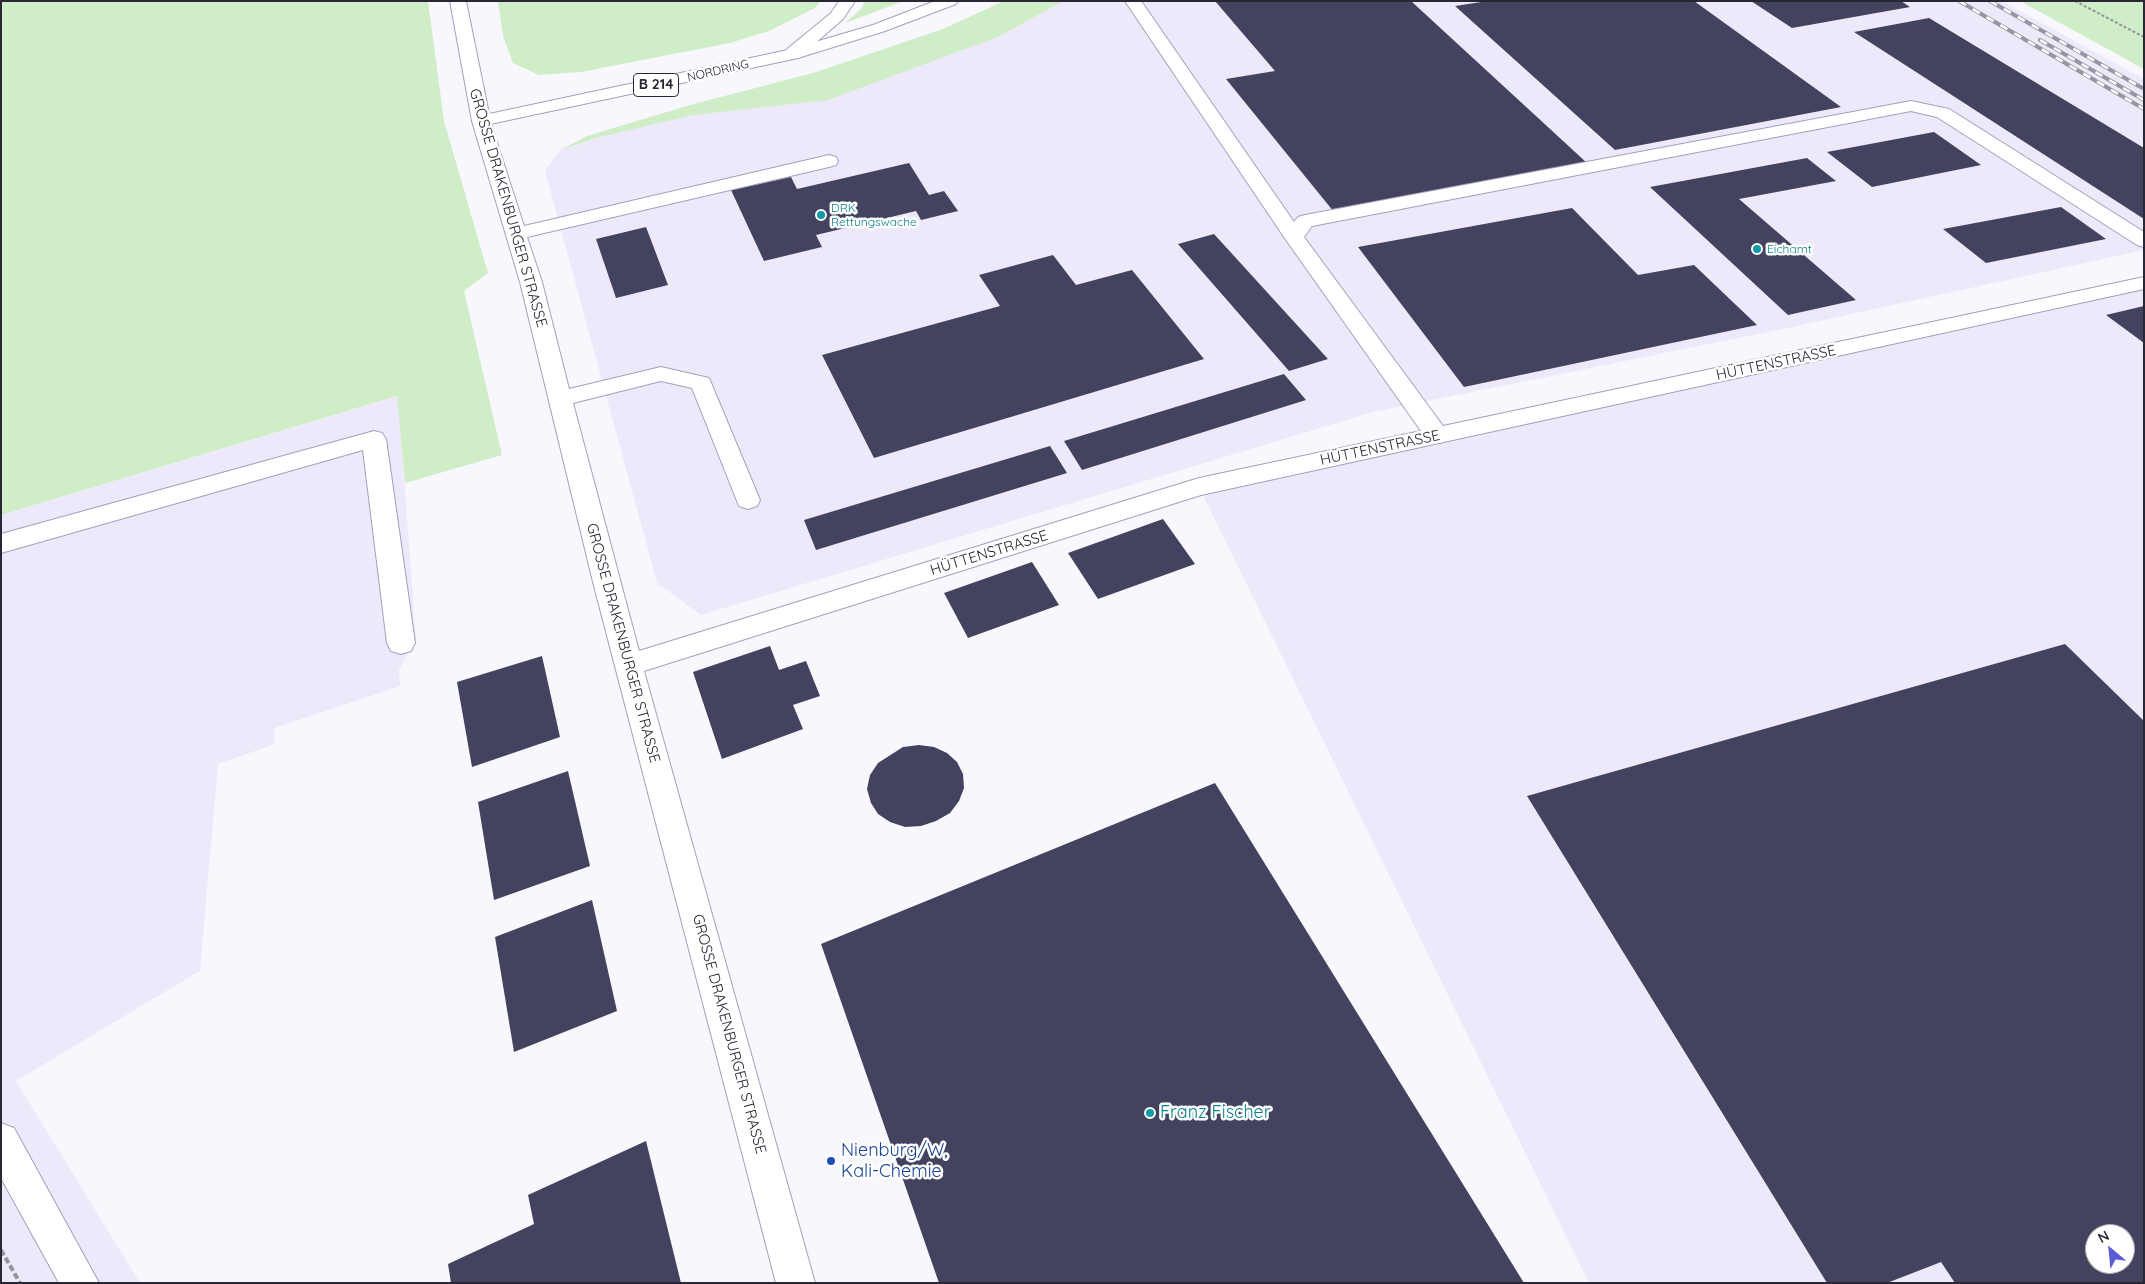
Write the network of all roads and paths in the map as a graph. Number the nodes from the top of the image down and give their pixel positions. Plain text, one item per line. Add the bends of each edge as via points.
1 (458, 1) edge
2 (847, 1) edge
3 (950, 1) edge
4 (1133, 1) edge
5 (2075, 1) edge
6 (2144, 37) edge
7 (792, 54) junction
8 (481, 121) junction
9 (829, 161) dead end
10 (518, 233) junction
11 (1294, 237) junction
12 (2144, 241) edge
13 (2144, 283) edge
14 (559, 399) junction
15 (1437, 436) junction
16 (748, 500) dead end
17 (1, 544) edge
18 (401, 643) dead end
19 (630, 665) junction
20 (1, 1141) edge
21 (1, 1250) edge
22 (20, 1283) edge
23 (80, 1283) edge
24 (796, 1283) edge

1 - 8 main road, GROSSE DRAKENBURGER STRASSE
2 - 7 main road, B 214 via 837,16
3 - 7 main road, NORDRING / B 214 via 879,28
4 - 11 main road
5 - 6 path
7 - 8 main road, NORDRING / B 214
8 - 10 main road, GROSSE DRAKENBURGER STRASSE
9 - 10 main road
10 - 14 main road, GROSSE DRAKENBURGER STRASSE
11 - 12 main road via 1306,221 1911,106 1943,112
11 - 15 main road
13 - 15 main road, HÜTTENSTRASSE
14 - 16 main road via 661,374 701,383
14 - 19 main road, GROSSE DRAKENBURGER STRASSE
15 - 19 main road, HÜTTENSTRASSE via 1199,487
17 - 18 main road via 374,439
19 - 24 main road, GROSSE DRAKENBURGER STRASSE
20 - 23 main road
21 - 22 path

